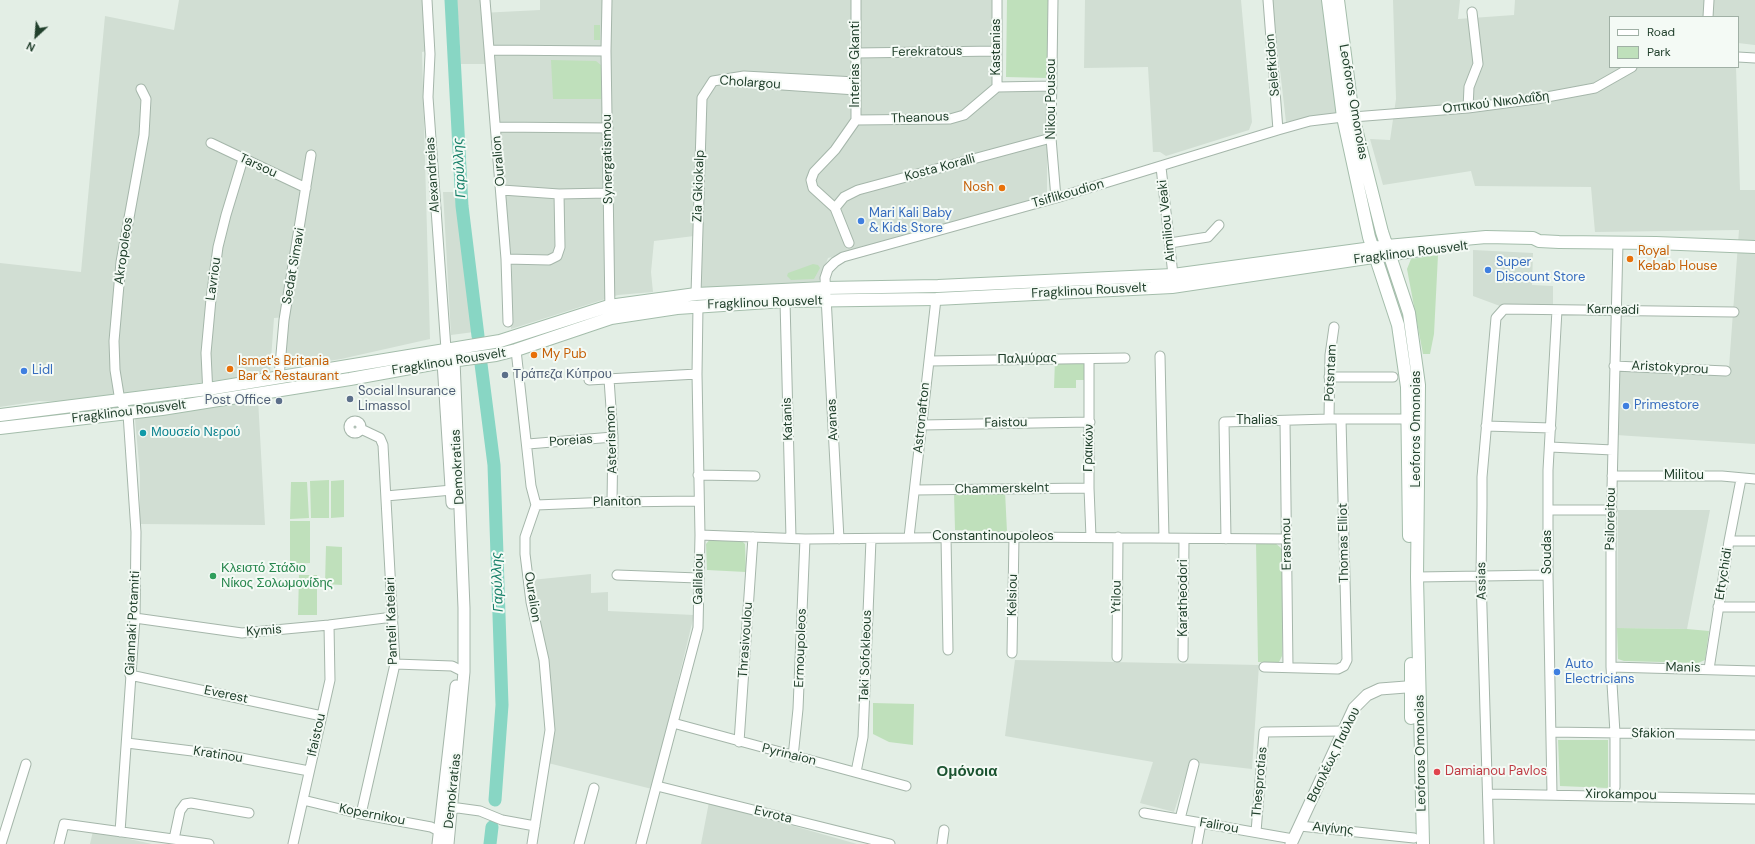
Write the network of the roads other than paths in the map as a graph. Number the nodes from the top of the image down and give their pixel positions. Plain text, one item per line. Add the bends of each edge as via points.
1 (427, 0) edge
2 (485, 0) edge
3 (607, 0) edge
4 (856, 0) edge
5 (997, 0) edge
6 (1053, 0) edge
7 (1268, 0) edge
8 (1328, 0) edge
9 (1338, 0) edge
10 (1709, 0) edge
11 (1472, 12) dead end
12 (1708, 16) edge
13 (489, 50) junction
14 (606, 51) junction
15 (997, 51) junction
16 (857, 53) junction
17 (1739, 57) edge
18 (1755, 58) edge
19 (1630, 68) edge
20 (713, 81) joint
21 (856, 86) junction
22 (997, 86) junction
23 (1052, 86) junction
24 (141, 89) dead end
25 (1468, 108) junction
26 (1348, 117) junction
27 (856, 120) junction
28 (496, 127) junction
29 (608, 128) junction
30 (1278, 130) junction
31 (1051, 138) junction
32 (211, 143) dead end
33 (311, 155) dead end
34 (243, 159) junction
35 (1161, 167) junction
36 (306, 188) junction
37 (502, 190) junction
38 (608, 193) junction
39 (559, 194) junction
40 (1056, 198) junction
41 (835, 208) junction
42 (1219, 225) dead end
43 (1618, 242) junction
44 (849, 243) dead end
45 (1170, 243) junction
46 (1755, 247) edge
47 (1388, 250) junction
48 (1374, 252) junction
49 (506, 259) junction
50 (1173, 275) junction
51 (825, 288) junction
52 (936, 299) junction
53 (697, 300) junction
54 (785, 301) junction
55 (827, 301) junction
56 (1617, 309) junction
57 (1557, 310) junction
58 (610, 312) junction
59 (1734, 312) dead end
60 (1496, 318) joint
61 (508, 322) dead end
62 (1334, 327) dead end
63 (446, 349) junction
64 (516, 350) junction
65 (1160, 356) dead end
66 (1125, 358) dead end
67 (1089, 359) junction
68 (448, 361) junction
69 (929, 361) junction
70 (1614, 366) junction
71 (1726, 371) dead end
72 (697, 374) junction
73 (1393, 376) dead end
74 (279, 377) junction
75 (1329, 378) junction
76 (609, 379) junction
77 (589, 380) dead end
78 (208, 389) junction
79 (120, 401) junction
80 (208, 402) junction
81 (128, 414) junction
82 (0, 415) edge
83 (1329, 419) junction
84 (1342, 419) junction
85 (1408, 419) junction
86 (1285, 421) junction
87 (1090, 422) junction
88 (922, 425) junction
89 (1486, 426) junction
90 (0, 428) edge
91 (1551, 428) junction
92 (361, 429) dead end
93 (613, 437) junction
94 (528, 444) junction
95 (1550, 447) junction
96 (1613, 450) junction
97 (698, 475) junction
98 (755, 476) dead end
99 (1612, 476) junction
100 (1741, 479) junction
101 (1755, 479) edge
102 (455, 488) junction
103 (1089, 488) junction
104 (915, 490) junction
105 (386, 496) junction
106 (612, 502) junction
107 (698, 502) junction
108 (536, 505) junction
109 (1548, 510) junction
110 (1612, 510) junction
111 (700, 535) junction
112 (753, 537) junction
113 (909, 537) junction
114 (946, 537) junction
115 (1014, 537) junction
116 (1091, 537) junction
117 (1118, 537) junction
118 (791, 538) junction
119 (1164, 538) junction
120 (1184, 538) junction
121 (805, 539) junction
122 (839, 539) junction
123 (871, 539) junction
124 (1226, 539) junction
125 (1287, 539) junction
126 (1729, 541) junction
127 (1755, 541) edge
128 (617, 575) dead end
129 (1548, 575) junction
130 (1481, 576) junction
131 (1417, 577) junction
132 (698, 578) junction
133 (1718, 607) junction
134 (1755, 607) edge
135 (393, 617) junction
136 (135, 618) junction
137 (329, 625) junction
138 (948, 650) dead end
139 (1012, 653) dead end
140 (1117, 657) dead end
141 (1184, 657) dead end
142 (395, 664) junction
143 (1264, 667) dead end
144 (1288, 667) junction
145 (1611, 667) junction
146 (461, 669) junction
147 (1709, 669) junction
148 (1755, 671) edge
149 (130, 675) junction
150 (1415, 686) junction
151 (322, 716) junction
152 (673, 723) junction
153 (1343, 731) junction
154 (1551, 732) junction
155 (1614, 733) junction
156 (1755, 735) edge
157 (739, 742) junction
158 (127, 743) junction
159 (793, 757) junction
160 (26, 764) dead end
161 (1194, 764) dead end
162 (309, 771) junction
163 (856, 772) junction
164 (657, 786) junction
165 (906, 786) dead end
166 (594, 788) dead end
167 (1488, 794) junction
168 (1552, 794) junction
169 (1613, 795) junction
170 (1755, 799) edge
171 (304, 800) junction
172 (452, 809) junction
173 (249, 813) dead end
174 (1144, 813) dead end
175 (361, 814) junction
176 (1180, 819) junction
177 (1201, 823) junction
178 (535, 826) junction
179 (1300, 826) junction
180 (435, 829) junction
181 (944, 830) dead end
182 (120, 832) junction
183 (1256, 832) junction
184 (174, 839) junction
185 (1292, 842) edge
186 (1417, 842) edge
187 (1, 844) edge
188 (59, 844) edge
189 (209, 844) edge
190 (293, 844) edge
191 (438, 844) edge
192 (448, 844) edge
193 (532, 844) edge
194 (579, 844) edge
195 (642, 844) edge
196 (890, 844) edge
197 (942, 844) edge
198 (1197, 844) edge
199 (1489, 844) edge

1 - 63 street, Alexandreias via 430,54 428,97
2 - 13 street, Ouralion
3 - 14 street, Synergatismou
4 - 16 street, Interias Gkanti
5 - 15 street, Kastanias
6 - 23 street, Nikou Pousou
7 - 30 street, Selefkidon
8 - 26 main road, Leoforos Omonoias
9 - 26 main road, Leoforos Omonoias
10 - 12 street
11 - 25 street via 1478,64 1470,87
13 - 14 street
13 - 28 street, Ouralion
14 - 29 street, Synergatismou
15 - 16 street, Ferekratous
15 - 22 street, Kastanias
16 - 21 street, Interias Gkanti
17 - 18 street
19 - 25 street, Οπτικού Νικολαΐδη via 1595,88
20 - 21 street, Cholargou via 744,76
20 - 53 street, Zia Gkiokalp via 702,98
21 - 27 street, Interias Gkanti
22 - 23 street, Kastanias
22 - 27 street, Theanous via 964,115 950,119
23 - 31 street, Nikou Pousou
24 - 79 street, Akropoleos via 146,99 144,135 129,210 114,341
25 - 26 street, Οπτικού Νικολαΐδη
26 - 30 street, Tsiflikoudion via 1310,121
26 - 47 main road, Leoforos Omonoias
26 - 48 main road, Leoforos Omonoias
27 - 41 street, Interias Gkanti via 835,150 814,172 811,180 813,188
28 - 29 street
28 - 37 street, Ouralion
29 - 38 street, Synergatismou
30 - 35 street, Tsiflikoudion
31 - 40 street, Nikou Pousou
31 - 41 street, Kosta Koralli via 858,190 844,197
32 - 34 street, Tarsou
33 - 36 street, Sedat Simavi
34 - 36 street, Tarsou
34 - 78 street, Lavriou via 226,215 216,262 206,353
35 - 40 street, Tsiflikoudion
35 - 45 street, Aimiliou Veaki
36 - 74 street, Sedat Simavi via 284,320
37 - 39 street
37 - 49 street, Ouralion
38 - 39 street
38 - 58 street, Synergatismou
39 - 49 street via 560,247 557,256 549,260
40 - 51 street, Tsiflikoudion via 843,257 828,269
41 - 44 street, Interias Gkanti
42 - 45 street via 1208,237
43 - 46 main road, Fragklinou Rousvelt
43 - 47 main road, Fragklinou Rousvelt via 1539,241 1534,244 1488,243
43 - 56 street, Psiloreitou
45 - 50 street, Aimiliou Veaki
47 - 48 main road, Fragklinou Rousvelt
47 - 131 main road, Leoforos Omonoias via 1409,312 1419,385
48 - 50 main road, Fragklinou Rousvelt
48 - 52 main road, Fragklinou Rousvelt via 1172,287
48 - 85 main road, Leoforos Omonoias via 1398,325 1407,387
49 - 61 street, Ouralion
50 - 51 main road, Fragklinou Rousvelt via 946,286
51 - 53 main road, Fragklinou Rousvelt
51 - 55 street, Tsiflikoudion
52 - 55 main road, Fragklinou Rousvelt
52 - 69 street, Astronafton
53 - 54 main road, Fragklinou Rousvelt
53 - 58 main road, Fragklinou Rousvelt
53 - 72 street, Galilaiou
54 - 55 main road, Fragklinou Rousvelt
54 - 118 street, Katanis
55 - 122 street, Avanas
56 - 57 street, Karneadi
56 - 59 street, Karneadi
56 - 70 street, Psiloreitou
57 - 60 street, Karneadi via 1504,309
57 - 91 street, Soudas
58 - 63 main road, Fragklinou Rousvelt via 500,341
58 - 64 main road, Fragklinou Rousvelt
60 - 89 street, Assias
62 - 75 street, Potsntam
63 - 68 street
63 - 74 main road, Fragklinou Rousvelt
64 - 68 main road, Fragklinou Rousvelt
64 - 94 street
65 - 119 street
66 - 67 street, Παλμύρας
67 - 69 street, Παλμύρας
67 - 87 street, Γραικών
68 - 80 main road, Fragklinou Rousvelt
68 - 102 street, Demokratias
69 - 88 street, Astronafton
70 - 71 street, Aristokyprou
70 - 96 street, Psiloreitou
72 - 76 street
72 - 97 street, Galilaiou
73 - 75 street
74 - 78 main road, Fragklinou Rousvelt
75 - 83 street, Potsntam
76 - 77 street
76 - 93 street, Asterismon
78 - 79 main road, Fragklinou Rousvelt
78 - 80 street, Lavriou
79 - 81 street, Akropoleos
79 - 82 main road, Fragklinou Rousvelt
80 - 81 main road, Fragklinou Rousvelt
81 - 90 main road, Fragklinou Rousvelt
81 - 136 street, Giannaki Potamiti via 136,532
83 - 84 street, Thalias
83 - 86 street, Thalias
84 - 85 street, Thalias
84 - 144 street, Thomas Elliot via 1347,660 1344,666 1338,669
85 - 150 main road, Leoforos Omonoias
86 - 124 street, Thalias via 1224,422
86 - 125 street, Erasmou
87 - 88 street, Faistou
87 - 103 street, Γραικών
88 - 104 street, Astronafton
89 - 91 street
89 - 130 street, Assias via 1482,478
91 - 95 street, Soudas
92 - 105 street, Panteli Katelari via 382,441
93 - 94 street, Poreias
93 - 106 street, Asterismon
94 - 108 street via 531,486
95 - 96 street
95 - 109 street, Soudas
96 - 99 street, Psiloreitou
97 - 98 street
97 - 107 street, Galilaiou
99 - 100 street, Militou via 1722,476
99 - 110 street, Psiloreitou
100 - 101 street, Militou
100 - 126 street, Eftychidi
102 - 105 street
102 - 146 street, Demokratias
103 - 104 street, Chammerskelnt
103 - 116 street, Γραικών
104 - 113 street, Astronafton
105 - 135 street, Panteli Katelari
106 - 107 street, Planiton
106 - 108 street, Planiton
107 - 111 street, Galilaiou
108 - 178 street, Ouralion via 525,537 525,554 531,602 544,660 550,730
109 - 110 street
109 - 129 street, Soudas
110 - 145 street, Psiloreitou
111 - 112 street, Constantinoupoleos
111 - 132 street, Galilaiou
112 - 118 street, Constantinoupoleos
112 - 157 street, Thrasivoulou
113 - 114 street, Constantinoupoleos
113 - 123 street, Constantinoupoleos
114 - 115 street, Constantinoupoleos
114 - 138 street
115 - 116 street, Constantinoupoleos
115 - 139 street, Kelsiou
116 - 117 street, Constantinoupoleos
117 - 119 street, Constantinoupoleos
117 - 140 street, Ytilou
118 - 121 street, Constantinoupoleos
119 - 120 street, Constantinoupoleos
120 - 124 street, Constantinoupoleos
120 - 141 street, Karatheodori
121 - 122 street, Constantinoupoleos
121 - 159 street, Ermoupoleos via 798,709
122 - 123 street, Constantinoupoleos
123 - 163 street, Taki Sofokleous via 863,737
124 - 125 street, Constantinoupoleos
125 - 144 street, Erasmou
126 - 127 street
126 - 133 street, Eftychidi
128 - 132 street
129 - 130 street
129 - 154 street, Soudas
130 - 131 street
130 - 167 street, Assias
131 - 150 main road, Leoforos Omonoias
132 - 152 street, Galilaiou via 698,628
133 - 134 street
133 - 147 street, Eftychidi
135 - 137 street, Kymis
135 - 142 street, Panteli Katelari
136 - 137 street, Kymis via 242,633
136 - 149 street, Giannaki Potamiti
137 - 151 street, Ifaistou via 332,673
142 - 146 street
142 - 175 street, Panteli Katelari
143 - 144 street
145 - 147 street, Manis
145 - 155 street, Psiloreitou
146 - 172 street, Demokratias
146 - 180 street, Demokratias
147 - 148 street, Manis
149 - 151 street, Everest
149 - 158 street, Giannaki Potamiti
150 - 153 street, Βασιλέως Παύλου via 1380,689 1367,695 1354,708
150 - 186 main road, Leoforos Omonoias
151 - 162 street, Ifaistou
152 - 157 street, Pyrinaion
152 - 164 street, Galilaiou
153 - 179 street, Βασιλέως Παύλου
153 - 183 street, Thesprotias via 1264,732
154 - 155 street, Sfakion
154 - 168 street, Soudas
155 - 156 street, Sfakion
155 - 169 street, Psiloreitou
157 - 159 street, Pyrinaion
158 - 162 street, Kratinou via 226,755
158 - 182 street, Giannaki Potamiti
159 - 163 street, Pyrinaion
160 - 187 street
161 - 176 street
162 - 171 street, Ifaistou
163 - 165 street, Pyrinaion
164 - 195 street, Galilaiou
164 - 196 street, Evrota
166 - 194 street
167 - 168 street, Xirokampou
167 - 199 street, Assias
168 - 169 street, Xirokampou
169 - 170 street, Xirokampou
171 - 175 street, Kopernikou
171 - 190 street, Ifaistou
172 - 178 street via 480,812 502,820
172 - 192 street, Demokratias
173 - 184 street via 191,802 185,804 180,811
174 - 176 street, Falirou
175 - 180 street, Kopernikou
176 - 177 street, Falirou
177 - 183 street, Falirou
177 - 198 street
178 - 193 street, Ouralion
179 - 185 street, Βασιλέως Παύλου
179 - 186 street, Αιγίνης
180 - 191 street, Demokratias
181 - 197 street
182 - 184 street
182 - 188 street via 64,824
183 - 185 street, Falirou
184 - 189 street

